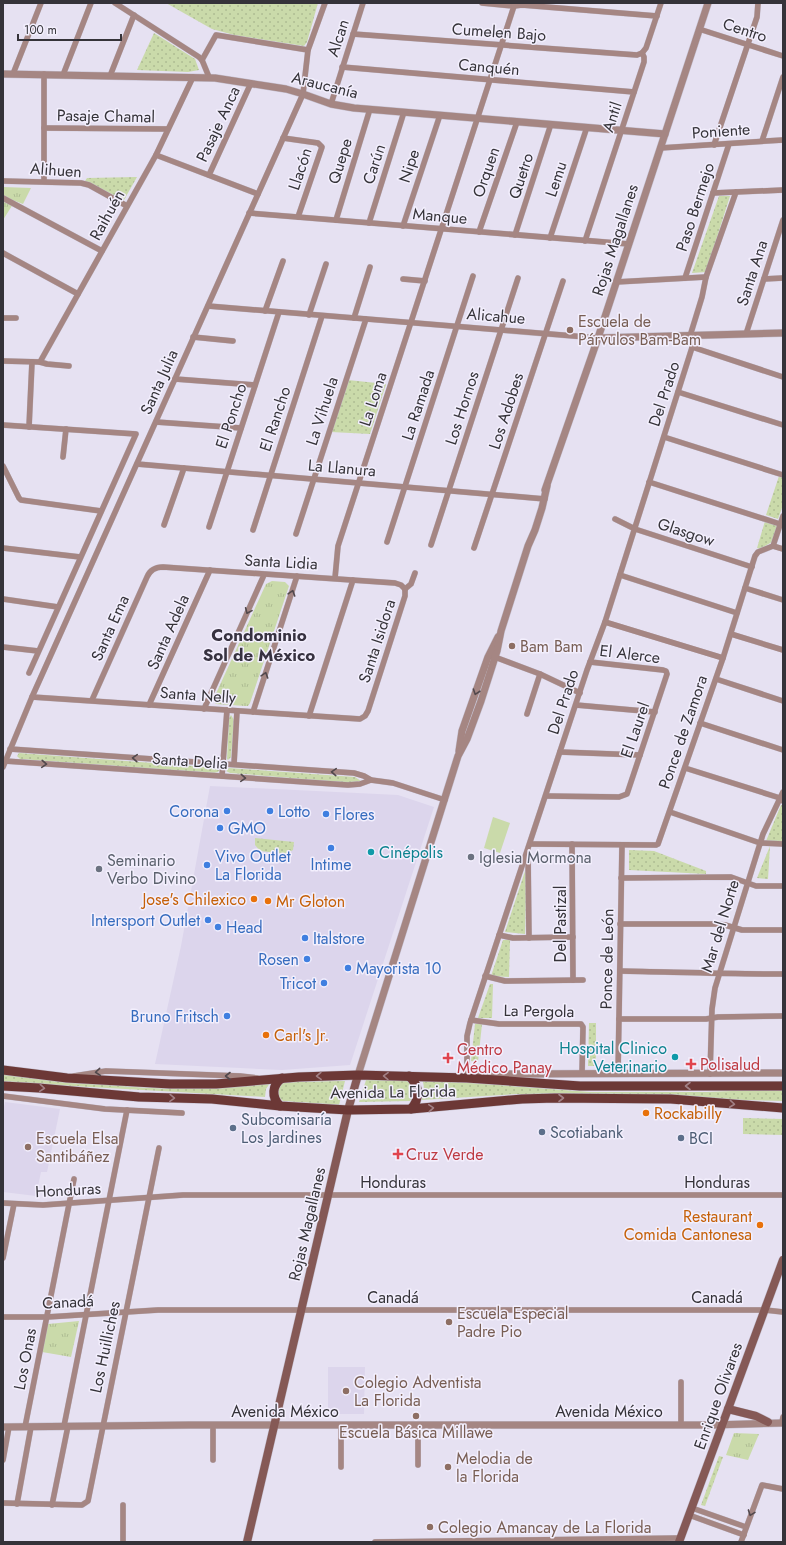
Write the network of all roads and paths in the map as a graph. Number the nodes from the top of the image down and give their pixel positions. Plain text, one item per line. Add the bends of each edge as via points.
1 (41, 3) edge
2 (91, 3) edge
3 (115, 3) edge
4 (325, 3) edge
5 (363, 3) edge
6 (482, 3) edge
7 (661, 3) edge
8 (708, 3) edge
9 (758, 3) edge
10 (515, 4) edge
11 (134, 15) junction
12 (656, 16) junction
13 (700, 29) junction
14 (353, 34) junction
15 (748, 45) junction
16 (501, 46) junction
17 (308, 50) junction
18 (642, 53) junction
19 (783, 56) edge
20 (202, 60) junction
21 (342, 67) junction
22 (3, 74) edge
23 (13, 74) junction
24 (44, 74) junction
25 (63, 75) junction
26 (110, 76) junction
27 (193, 77) junction
28 (783, 77) edge
29 (209, 78) junction
30 (490, 80) junction
31 (251, 83) junction
32 (634, 92) junction
33 (303, 94) junction
34 (331, 104) junction
35 (370, 110) junction
36 (404, 112) junction
37 (440, 115) junction
38 (478, 118) junction
39 (517, 122) junction
40 (552, 124) junction
41 (587, 127) junction
42 (44, 128) junction
43 (168, 129) junction
44 (621, 130) junction
45 (665, 134) junction
46 (283, 138) junction
47 (783, 140) edge
48 (762, 141) junction
49 (729, 144) junction
50 (714, 145) junction
51 (660, 148) junction
52 (156, 155) junction
53 (209, 175) junction
54 (3, 181) edge
55 (44, 181) junction
56 (783, 190) edge
57 (736, 192) junction
58 (713, 193) junction
59 (258, 194) junction
60 (3, 198) edge
61 (127, 206) junction
62 (249, 213) junction
63 (298, 217) junction
64 (336, 220) junction
65 (783, 220) edge
66 (369, 223) junction
67 (403, 226) junction
68 (441, 229) junction
69 (479, 232) junction
70 (515, 235) junction
71 (550, 238) junction
72 (585, 241) junction
73 (629, 244) junction
74 (102, 251) junction
75 (3, 253) edge
76 (283, 261) dead end
77 (326, 264) dead end
78 (370, 267) dead end
79 (473, 276) dead end
80 (706, 277) junction
81 (518, 278) dead end
82 (685, 278) junction
83 (783, 278) edge
84 (403, 279) dead end
85 (764, 279) junction
86 (425, 281) junction
87 (562, 282) dead end
88 (616, 282) junction
89 (78, 294) junction
90 (208, 306) junction
91 (265, 311) junction
92 (279, 312) junction
93 (309, 315) junction
94 (322, 316) junction
95 (3, 318) edge
96 (16, 318) dead end
97 (354, 318) junction
98 (366, 319) junction
99 (411, 323) junction
100 (457, 327) junction
101 (501, 330) junction
102 (783, 333) edge
103 (545, 334) junction
104 (746, 334) junction
105 (693, 336) junction
106 (193, 338) junction
107 (598, 338) junction
108 (233, 341) dead end
109 (692, 348) junction
110 (3, 361) edge
111 (32, 362) junction
112 (40, 362) junction
113 (69, 366) dead end
114 (783, 377) edge
115 (175, 379) junction
116 (255, 385) junction
117 (678, 392) junction
118 (156, 422) junction
119 (3, 425) edge
120 (783, 425) edge
121 (29, 427) junction
122 (241, 428) junction
123 (66, 429) junction
124 (664, 437) junction
125 (64, 457) dead end
126 (137, 464) junction
127 (3, 466) edge
128 (184, 468) junction
129 (227, 472) junction
130 (271, 475) junction
131 (783, 475) edge
132 (314, 479) junction
133 (359, 482) junction
134 (649, 482) junction
135 (405, 486) junction
136 (449, 490) junction
137 (492, 494) junction
138 (543, 499) junction
139 (101, 511) junction
140 (783, 516) edge
141 (615, 519) dead end
142 (780, 524) junction
143 (164, 525) dead end
144 (209, 527) dead end
145 (634, 529) junction
146 (253, 530) dead end
147 (296, 534) dead end
148 (387, 542) dead end
149 (431, 545) dead end
150 (773, 546) junction
151 (3, 548) edge
152 (474, 548) dead end
153 (783, 549) edge
154 (80, 557) junction
155 (752, 567) junction
156 (154, 569) joint
157 (210, 570) junction
158 (415, 574) dead end
159 (264, 575) junction
160 (620, 575) junction
161 (297, 576) junction
162 (335, 578) junction
163 (353, 580) junction
164 (745, 588) junction
165 (405, 589) junction
166 (3, 599) edge
167 (783, 600) edge
168 (58, 607) junction
169 (737, 613) junction
170 (605, 622) junction
171 (731, 634) junction
172 (3, 647) edge
173 (783, 650) edge
174 (38, 651) junction
175 (492, 656) junction
176 (723, 658) junction
177 (590, 662) junction
178 (667, 672) joint
179 (28, 673) dead end
180 (540, 674) junction
181 (716, 679) junction
182 (580, 693) junction
183 (32, 697) junction
184 (92, 700) junction
185 (783, 701) edge
186 (149, 705) junction
187 (576, 705) junction
188 (204, 709) junction
189 (227, 710) junction
190 (238, 711) junction
191 (253, 712) junction
192 (655, 712) junction
193 (527, 714) dead end
194 (309, 716) junction
195 (362, 718) joint
196 (700, 723) junction
197 (10, 749) junction
198 (783, 750) edge
199 (560, 752) junction
200 (640, 755) junction
201 (4, 764) edge
202 (223, 764) junction
203 (234, 764) junction
204 (685, 768) junction
205 (222, 776) junction
206 (372, 780) junction
207 (783, 792) edge
208 (546, 796) junction
209 (445, 800) junction
210 (781, 800) edge
211 (670, 812) junction
212 (760, 843) junction
213 (572, 844) junction
214 (783, 844) edge
215 (622, 845) junction
216 (529, 846) junction
217 (621, 878) junction
218 (747, 883) junction
219 (783, 886) edge
220 (620, 924) junction
221 (734, 928) junction
222 (783, 930) edge
223 (499, 935) junction
224 (529, 938) junction
225 (573, 938) junction
226 (620, 971) junction
227 (719, 973) junction
228 (783, 974) edge
229 (485, 976) junction
230 (573, 980) junction
231 (582, 980) dead end
232 (783, 1016) edge
233 (712, 1018) junction
234 (619, 1019) junction
235 (471, 1020) junction
236 (3, 1070) edge
237 (783, 1073) edge
238 (582, 1074) junction
239 (618, 1074) junction
240 (710, 1074) junction
241 (358, 1075) junction
242 (410, 1076) junction
243 (282, 1078) junction
244 (466, 1078) junction
245 (3, 1086) edge
246 (783, 1086) edge
247 (3, 1096) edge
248 (280, 1106) junction
249 (783, 1108) edge
250 (411, 1109) junction
251 (127, 1110) junction
252 (348, 1110) junction
253 (182, 1113) dead end
254 (159, 1148) dead end
255 (74, 1179) dead end
256 (328, 1195) junction
257 (783, 1195) edge
258 (149, 1197) junction
259 (109, 1200) junction
260 (3, 1203) edge
261 (70, 1203) junction
262 (14, 1204) junction
263 (3, 1258) edge
264 (783, 1260) edge
265 (302, 1310) junction
266 (765, 1310) junction
267 (126, 1312) junction
268 (783, 1312) edge
269 (86, 1314) junction
270 (3, 1317) edge
271 (47, 1317) junction
272 (681, 1382) dead end
273 (728, 1409) junction
274 (783, 1421) edge
275 (768, 1422) junction
276 (213, 1425) junction
277 (341, 1425) junction
278 (418, 1425) junction
279 (680, 1425) junction
280 (723, 1425) junction
281 (66, 1426) junction
282 (102, 1426) junction
283 (274, 1426) junction
284 (6, 1427) edge
285 (28, 1427) junction
286 (3, 1460) edge
287 (213, 1460) dead end
288 (418, 1465) dead end
289 (341, 1467) dead end
290 (783, 1489) edge
291 (3, 1503) edge
292 (17, 1504) junction
293 (52, 1505) junction
294 (123, 1505) dead end
295 (691, 1511) junction
296 (746, 1527) junction
297 (744, 1535) junction
298 (680, 1540) edge
299 (123, 1542) edge
300 (247, 1542) edge
301 (375, 1542) edge
302 (741, 1542) edge

1 - 23 street
2 - 25 street
3 - 11 street
4 - 17 street, Santa Julia
5 - 14 street, Alcan
6 - 10 street
7 - 12 street, Antil
8 - 13 street, Rojas Magallanes
9 - 15 street via 757,17
10 - 12 street
10 - 16 street, La Loma
11 - 20 street
11 - 26 street
12 - 18 street, Antil via 647,46
13 - 15 street, Centro
13 - 45 street, Rojas Magallanes
14 - 16 street, Cumelen Bajo
14 - 21 street, Alcan
15 - 19 street, Centro
15 - 50 street
16 - 18 street, Cumelen Bajo via 634,55
16 - 30 street, La Loma
17 - 20 street via 216,35
17 - 33 street, Santa Julia
18 - 32 street, Antil via 644,60
20 - 29 street
21 - 30 street, Canquén
21 - 34 street, Alcan
22 - 23 street, Araucanía
23 - 24 street, Araucanía
24 - 25 street, Araucanía
24 - 42 street
25 - 26 street, Araucanía
26 - 27 street, Araucanía
27 - 29 street, Araucanía
27 - 43 street, Raihuén
28 - 48 street
29 - 31 street, Araucanía
30 - 32 street, Canquén
30 - 38 street, La Loma
31 - 33 street, Araucanía
31 - 53 street, Pasaje Anca
32 - 44 street, Antil
33 - 34 street, Araucanía
33 - 46 street, Santa Julia
34 - 35 street, Araucanía
35 - 36 street, Araucanía
35 - 64 street, Quepe
36 - 37 street, Araucanía
36 - 66 street, Carún
37 - 38 street, Araucanía
37 - 67 street, Nipe
38 - 39 street, Araucanía
38 - 68 street, La Loma
39 - 40 street, Araucanía
39 - 69 street, Orquen
40 - 41 street, Araucanía
40 - 70 street, Quetro
41 - 44 street, Araucanía
41 - 71 street, Lemu
42 - 43 street, Pasaje Chamal
42 - 55 street
43 - 52 street, Raihuén
44 - 45 street, Araucanía
44 - 72 street, Antil
45 - 51 street, Rojas Magallanes
46 - 59 street, Santa Julia
46 - 63 street, Llacón via 318,143 322,146
47 - 48 street, Poniente
48 - 49 street, Poniente
49 - 50 street, Poniente
49 - 58 street, Paso Bermejo
50 - 51 street, Poniente
51 - 73 street, Rojas Magallanes
52 - 53 street
52 - 61 street, Raihuén
53 - 59 street
54 - 55 street, Alihuen
55 - 61 street, Alihuen via 89,185
56 - 57 street
57 - 58 street
57 - 80 street, Del Prado
58 - 82 street, Paso Bermejo
59 - 62 street, Santa Julia
60 - 74 street
61 - 74 street, Raihuén
62 - 63 street, Manque
62 - 90 street, Santa Julia
63 - 64 street, Manque
64 - 66 street, Manque
65 - 85 street, Santa Ana
66 - 67 street, Manque
67 - 68 street, Manque
68 - 69 street, Manque
68 - 86 street, La Loma
69 - 70 street, Manque
70 - 71 street, Manque
71 - 72 street, Manque
72 - 73 street, Manque
73 - 88 street, Rojas Magallanes
74 - 89 street, Raihuén
75 - 89 street
76 - 91 street
77 - 93 street
78 - 97 street
79 - 100 street, La Ramada
80 - 82 street
80 - 105 street, Del Prado
81 - 101 street, Los Hornos
82 - 88 street
83 - 85 street
84 - 86 street
85 - 104 street, Santa Ana
86 - 99 street, La Loma
87 - 103 street, Los Adobes
88 - 107 street, Rojas Magallanes
89 - 112 street, Raihuén
90 - 91 street, Alicahue
90 - 106 street, Santa Julia
91 - 92 street, Alicahue
92 - 93 street, Alicahue
92 - 116 street, El Poncho
93 - 94 street, Alicahue
94 - 97 street, Alicahue
94 - 130 street, El Rancho
95 - 96 street
97 - 98 street, Alicahue
98 - 99 street, Alicahue
98 - 132 street, La Vihuela
99 - 100 street, Alicahue
99 - 133 street, La Loma
100 - 101 street, Alicahue
100 - 135 street, La Ramada
101 - 103 street, Alicahue
101 - 136 street, Los Hornos
102 - 104 street, Alicahue
103 - 107 street, Alicahue
103 - 137 street, Los Adobes
104 - 105 street, Alicahue
105 - 107 street, Alicahue
105 - 109 street, Del Prado
106 - 108 street
106 - 115 street, Santa Julia
107 - 138 street, Rojas Magallanes
109 - 114 street
109 - 117 street, Del Prado
110 - 111 street
111 - 112 street
111 - 121 street
112 - 113 street
115 - 116 street
115 - 118 street, Santa Julia
116 - 122 street, El Poncho
117 - 120 street
117 - 124 street, Del Prado
118 - 122 street
118 - 126 street, Santa Julia
119 - 121 street
121 - 123 street
122 - 129 street, El Poncho
123 - 125 street
123 - 139 street, Santa Julia via 136,434
124 - 131 street
124 - 134 street, Del Prado
126 - 128 street, La Llanura
126 - 183 street, Santa Julia
127 - 139 street via 22,500
128 - 129 street, La Llanura
128 - 143 street
129 - 130 street, La Llanura
129 - 144 street, El Poncho
130 - 132 street, La Llanura
130 - 146 street, El Rancho
132 - 133 street, La Llanura
132 - 147 street, La Vihuela
133 - 135 street, La Llanura
133 - 162 street, La Loma via 338,546
134 - 142 street
134 - 145 street, Del Prado
135 - 136 street, La Llanura
135 - 148 street, La Ramada
136 - 137 street, La Llanura
136 - 149 street, Los Hornos
137 - 138 street, La Llanura
137 - 152 street, Los Adobes
138 - 175 street, Rojas Magallanes
139 - 154 street, Santa Julia
140 - 142 street
141 - 145 street, Glasgow
142 - 150 street
145 - 155 street, Glasgow
145 - 160 street, Del Prado
150 - 153 street
150 - 155 street, Ponce de Zamora via 756,554
151 - 154 street
154 - 168 street, Santa Julia
155 - 164 street, Ponce de Zamora
156 - 157 street, Santa Lidia via 163,567
156 - 184 street, Santa Ema via 147,577
157 - 159 street, Santa Lidia
157 - 186 street, Santa Adela
158 - 165 street, Santa Isidora
159 - 161 street, Santa Lidia
159 -> 188 street
160 - 169 street
160 - 170 street, Del Prado
161 - 162 street, Santa Lidia
191 -> 161 street
162 - 163 street, Santa Lidia
163 - 165 street, Santa Lidia via 395,583
163 - 194 street
164 - 167 street
164 - 169 street, Ponce de Zamora
165 - 195 street, Santa Isidora via 406,596 371,703
166 - 168 street
168 - 174 street, Santa Julia
169 - 171 street, Ponce de Zamora
170 - 176 street
170 - 177 street, Del Prado
171 - 173 street
171 - 176 street, Ponce de Zamora
172 - 174 street
174 - 179 street, Santa Julia
175 - 180 street
175 - 209 street, Rojas Magallanes via 462,731 458,756
176 - 181 street, Ponce de Zamora
177 - 178 street, El Alerce
177 - 182 street, Del Prado
178 - 192 street, El Laurel
180 - 182 street
180 - 193 street
181 - 185 street
181 - 196 street, Ponce de Zamora
182 - 187 street, Del Prado
183 - 184 street, Santa Nelly
183 - 197 street, Santa Julia
184 - 186 street, Santa Nelly
186 - 188 street, Santa Nelly
187 - 192 street
187 - 199 street, Del Prado
188 - 189 street, Santa Nelly
189 - 190 street, Santa Nelly
189 - 202 street
190 - 191 street, Santa Nelly
190 - 203 street
191 - 194 street, Santa Nelly
192 - 200 street, El Laurel
194 - 195 street, Santa Nelly via 354,720
196 - 198 street
196 - 204 street, Ponce de Zamora
197 - 201 street, Santa Julia
202 -> 197 street, Santa Delia
199 - 200 street
199 - 208 street, Del Prado
200 - 208 street, El Laurel via 625,796
201 -> 205 street, Santa Delia
202 - 203 street, Santa Delia
202 - 205 street
206 -> 203 street, Santa Delia via 354,773
204 - 210 street
204 - 211 street, Ponce de Zamora
205 -> 206 street, Santa Delia via 348,785
206 - 209 street, Santa Delia via 393,783
207 - 210 street, Mar del Norte
208 - 216 street, Del Prado
209 - 241 street, Rojas Magallanes
210 - 212 street, Mar del Norte
211 - 212 street
211 - 215 street, Ponce de Zamora via 658,844
212 - 214 street
212 - 218 street, Mar del Norte
213 - 215 street, Ponce de Zamora
213 - 216 street, Ponce de Zamora
213 - 225 street, Del Pastizal
215 - 217 street, Ponce de León
216 - 223 street, Del Prado
216 - 224 street
217 - 218 street via 731,877
217 - 220 street, Ponce de León
218 - 219 street via 756,886
218 - 221 street, Mar del Norte
220 - 221 street via 716,924
220 - 226 street, Ponce de León
221 - 222 street
221 - 227 street, Mar del Norte
223 - 224 street
223 - 229 street, Del Prado
224 - 225 street
225 - 230 street, Del Pastizal
226 - 227 street
226 - 234 street, Ponce de León
227 - 228 street
227 - 233 street, Mar del Norte
229 - 230 street via 505,981
229 - 235 street, Del Prado
230 - 231 street
232 - 233 street
233 - 234 street
233 - 240 street, Mar del Norte
234 - 239 street, Ponce de León
235 - 238 street, La Pergola via 499,1024 581,1024
235 - 244 street, Del Prado via 467,1036
243 -> 236 main road, Avenida La Florida via 184,1085 67,1078
237 - 240 street, Avenida La Florida
238 - 239 street, Avenida La Florida
238 - 244 street, Avenida La Florida via 493,1074
239 - 240 street, Avenida La Florida
242 -> 241 main road, Avenida La Florida
241 -> 243 main road, Avenida La Florida
241 - 252 main road, Rojas Magallanes
242 - 244 main road, Avenida La Florida
242 - 250 main road via 416,1084 418,1094
243 - 248 main road via 274,1091
246 -> 244 main road, Avenida La Florida via 580,1086
245 -> 248 main road, Avenida La Florida via 132,1096 220,1099
247 - 251 street
248 - 252 main road, Avenida La Florida
250 -> 249 main road, Avenida La Florida via 555,1098 671,1099
250 - 252 main road, Avenida La Florida
251 - 253 street
251 - 259 street
252 - 256 main road, Rojas Magallanes
254 - 258 street, Los Huilliches
255 - 261 street, Los Onas
256 - 257 street, Honduras
256 - 258 street, Honduras
256 - 265 main road, Rojas Magallanes
258 - 259 street, Honduras
258 - 267 street, Los Huilliches
259 - 261 street, Honduras
259 - 269 street
260 - 262 street, Honduras
261 - 262 street, Honduras
261 - 271 street, Los Onas
262 - 263 street
264 - 266 main road, Enrique Olivares
265 - 266 street, Canadá
265 - 267 street, Canadá
265 - 283 main road, Rojas Magallanes
266 - 268 street, Canadá
266 - 273 main road, Enrique Olivares
267 - 269 street, Canadá
267 - 282 street, Los Huilliches
269 - 271 street, Canadá
269 - 281 street
270 - 271 street, Canadá
271 - 285 street, Los Onas
272 - 279 street
273 - 275 main road
273 - 280 main road, Enrique Olivares
274 - 275 street, Avenida México
275 - 280 street, Avenida México
276 - 282 street, Avenida México
276 - 283 street, Avenida México
276 - 287 street
277 - 278 street, Avenida México
277 - 283 street, Avenida México
277 - 289 street
278 - 279 street, Avenida México
278 - 288 street
279 - 280 street, Avenida México
280 - 295 main road, Enrique Olivares
281 - 282 street, Avenida México
281 - 285 street, Avenida México
281 - 293 street
282 - 293 street, Los Huilliches via 89,1499 82,1505
283 - 300 main road, Rojas Magallanes
284 - 285 street, Avenida México
284 - 286 street
285 - 292 street, Los Onas
290 -> 296 street via 762,1485
291 - 292 street
292 - 293 street
294 - 299 street
295 - 296 street
295 - 297 street
295 - 298 main road, Enrique Olivares
296 - 297 street
297 - 302 street
298 - 301 street

